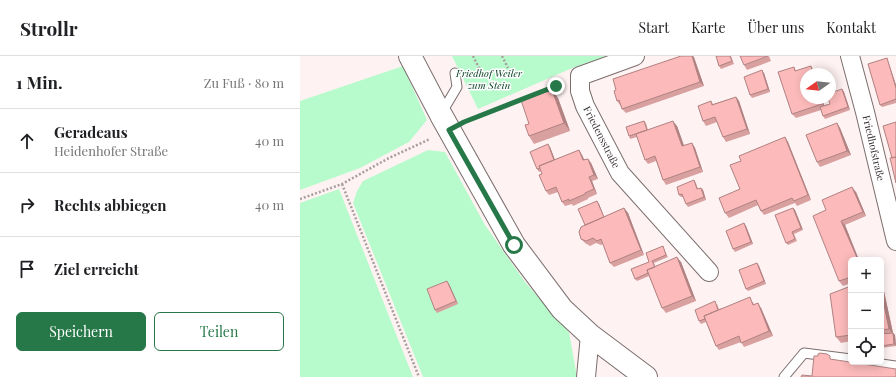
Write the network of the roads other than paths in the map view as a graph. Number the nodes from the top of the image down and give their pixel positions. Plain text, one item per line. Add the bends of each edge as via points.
1 (410, 56) edge
2 (636, 56) edge
3 (850, 56) edge
4 (455, 73) dead end
5 (445, 123) junction
6 (896, 241) edge
7 (709, 272) dead end
8 (590, 336) junction
9 (848, 360) edge
10 (884, 364) edge
11 (896, 366) edge
12 (586, 377) edge
13 (646, 377) edge
14 (784, 377) edge

1 - 5 main road
2 - 7 street, Friedensstraße via 580,76 580,91 585,106 620,172
3 - 6 street, Friedhofstraße via 866,112
4 - 5 lane via 457,87
5 - 8 main road via 514,245 562,309
8 - 12 street
8 - 13 main road
9 - 14 lane via 804,353
10 - 11 lane

